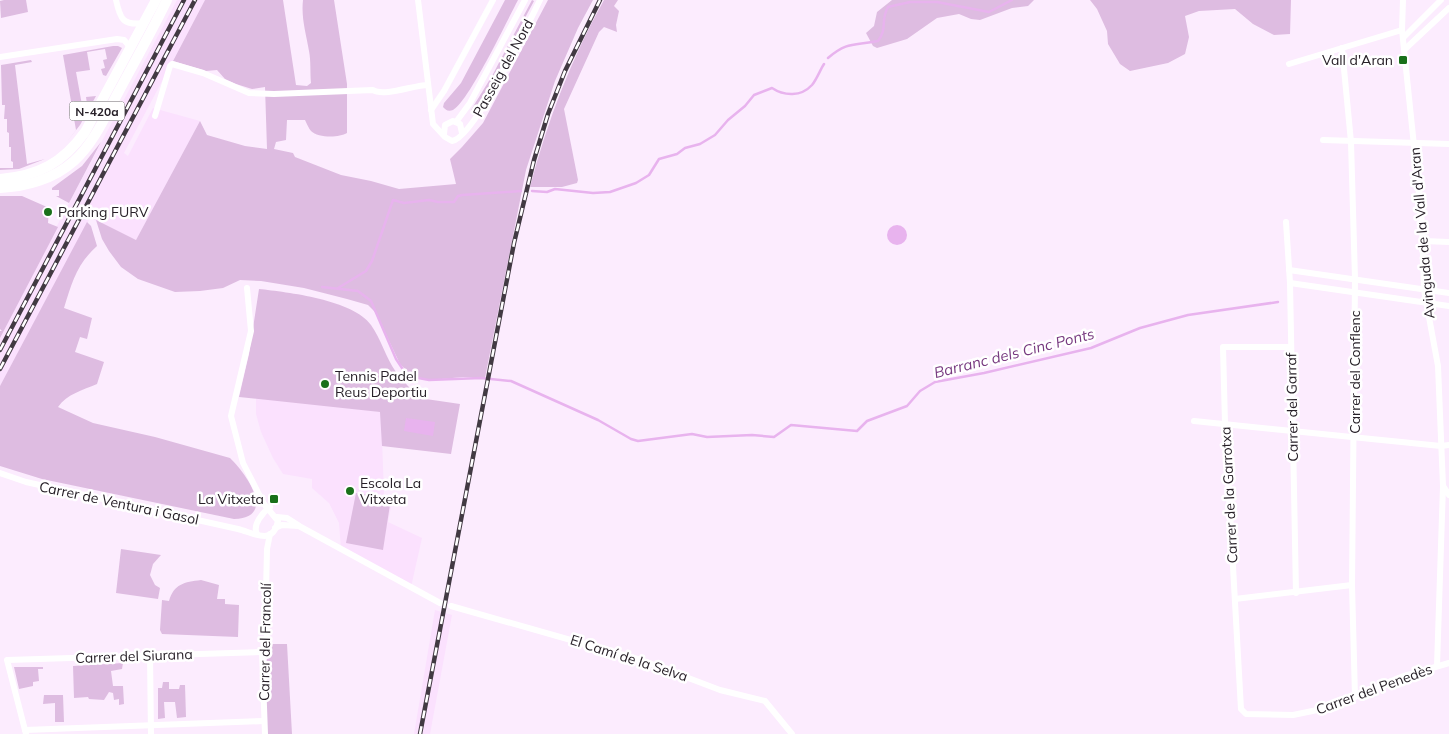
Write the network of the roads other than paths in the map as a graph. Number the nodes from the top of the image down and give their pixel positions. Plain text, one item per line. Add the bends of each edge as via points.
1 (116, 0) edge
2 (156, 0) edge
3 (167, 0) edge
4 (418, 0) edge
5 (493, 0) edge
6 (525, 0) edge
7 (540, 0) edge
8 (1403, 0) edge
9 (1440, 0) edge
10 (1449, 8) edge
11 (144, 23) junction
12 (1402, 30) junction
13 (1403, 38) junction
14 (131, 48) junction
15 (1342, 48) junction
16 (1404, 50) junction
17 (0, 58) edge
18 (1289, 64) dead end
19 (428, 84) junction
20 (431, 110) junction
21 (154, 116) dead end
22 (456, 122) junction
23 (462, 133) junction
24 (444, 134) junction
25 (1323, 140) dead end
26 (1351, 142) junction
27 (1414, 144) junction
28 (1449, 144) edge
29 (0, 179) edge
30 (0, 188) edge
31 (1286, 222) dead end
32 (1422, 241) junction
33 (1449, 242) edge
34 (1289, 270) junction
35 (1355, 279) junction
36 (1290, 283) junction
37 (247, 288) dead end
38 (1424, 290) junction
39 (1355, 292) junction
40 (1449, 294) edge
41 (1427, 303) junction
42 (1449, 306) edge
43 (1291, 346) junction
44 (1194, 421) dead end
45 (1225, 424) junction
46 (1292, 432) junction
47 (1355, 439) junction
48 (1449, 445) edge
49 (1441, 446) junction
50 (0, 473) edge
51 (1443, 486) junction
52 (1449, 495) edge
53 (269, 512) junction
54 (255, 525) junction
55 (299, 526) junction
56 (275, 528) junction
57 (238, 529) junction
58 (270, 534) junction
59 (260, 536) junction
60 (267, 549) junction
61 (1352, 585) junction
62 (1296, 593) junction
63 (1235, 599) junction
64 (440, 602) dead end
65 (451, 606) dead end
66 (262, 652) junction
67 (150, 656) junction
68 (1449, 663) edge
69 (1437, 666) junction
70 (1355, 697) junction
71 (1241, 709) joint
72 (264, 721) junction
73 (151, 725) junction
74 (26, 732) edge
75 (152, 734) edge
76 (265, 734) edge
77 (792, 734) edge

1 - 11 street via 124,20
2 - 11 main road, N-420a
3 - 30 main road, N-420a via 84,150 57,173 25,185
4 - 19 street
5 - 20 street
6 - 22 street, Passeig del Nord via 470,103
7 - 23 street, Passeig del Nord via 480,114
8 - 12 street, Avinguda de la Vall d'Aran
9 - 13 street
10 - 16 street
11 - 14 main road, N-420a
12 - 13 street, Avinguda de la Vall d'Aran
12 - 15 street
13 - 16 street, Avinguda de la Vall d'Aran
14 - 17 street via 124,40 117,39
14 - 29 main road, N-420a via 76,145 50,166 23,176
15 - 18 street
15 - 26 street, Carrer del Conflenc
16 - 27 street, Avinguda de la Vall d'Aran
19 - 20 street
19 - 21 street via 376,92 249,93 203,72 172,64
20 - 24 street via 433,124
22 - 23 street via 462,126
22 - 24 street via 445,125
23 - 24 street via 459,139 452,141
25 - 26 street
26 - 27 street
26 - 35 street, Carrer del Conflenc
27 - 28 street
27 - 32 street, Avinguda de la Vall d'Aran
31 - 34 street, Carrer del Garraf
32 - 33 street
32 - 38 street, Avinguda de la Vall d'Aran
34 - 35 street
34 - 36 street, Carrer del Garraf
35 - 38 street
35 - 39 street, Carrer del Conflenc
36 - 39 street
36 - 43 street, Carrer del Garraf
37 - 53 street via 251,331 231,416 243,463
38 - 40 street
38 - 41 street, Avinguda de la Vall d'Aran
39 - 41 street
39 - 47 street, Carrer del Conflenc
41 - 42 street
41 - 49 street, Avinguda de la Vall d'Aran via 1438,366
43 - 45 street, Carrer de la Garrotxa via 1224,347
43 - 46 street, Carrer del Garraf
44 - 45 street
45 - 46 street
45 - 63 street, Carrer de la Garrotxa
46 - 47 street
46 - 62 street, Carrer del Garraf
47 - 49 street
47 - 61 street, Carrer del Conflenc
48 - 49 street
49 - 51 street, Avinguda de la Vall d'Aran
50 - 57 street, Carrer de Ventura i Gasol via 26,482
51 - 52 street
51 - 69 street, Avinguda de la Vall d'Aran
53 - 54 street
53 - 55 street
53 - 56 street via 278,520
54 - 57 street, Carrer de Ventura i Gasol
54 - 59 street, Carrer del Francolí
55 - 56 street
55 - 64 street
56 - 58 street
57 - 59 street, Carrer de Ventura i Gasol
58 - 59 street
58 - 60 street, Carrer del Francolí
59 - 60 street, Carrer del Francolí
60 - 66 street, Carrer del Francolí via 267,641
61 - 62 street
61 - 70 street, Carrer del Conflenc
62 - 63 street
63 - 71 street, Carrer de la Garrotxa
65 - 77 street, El Camí de la Selva via 641,660 720,690 765,701
66 - 67 street, Carrer del Siurana
66 - 72 street, Carrer del Francolí
67 - 73 street
67 - 74 street, Carrer del Siurana via 7,660
68 - 69 street, Carrer del Penedès
69 - 70 street, Carrer del Penedès
70 - 71 street, Carrer del Penedès via 1327,708 1293,715 1246,714
72 - 73 street
72 - 76 street, Carrer del Francolí
73 - 74 street
73 - 75 street

